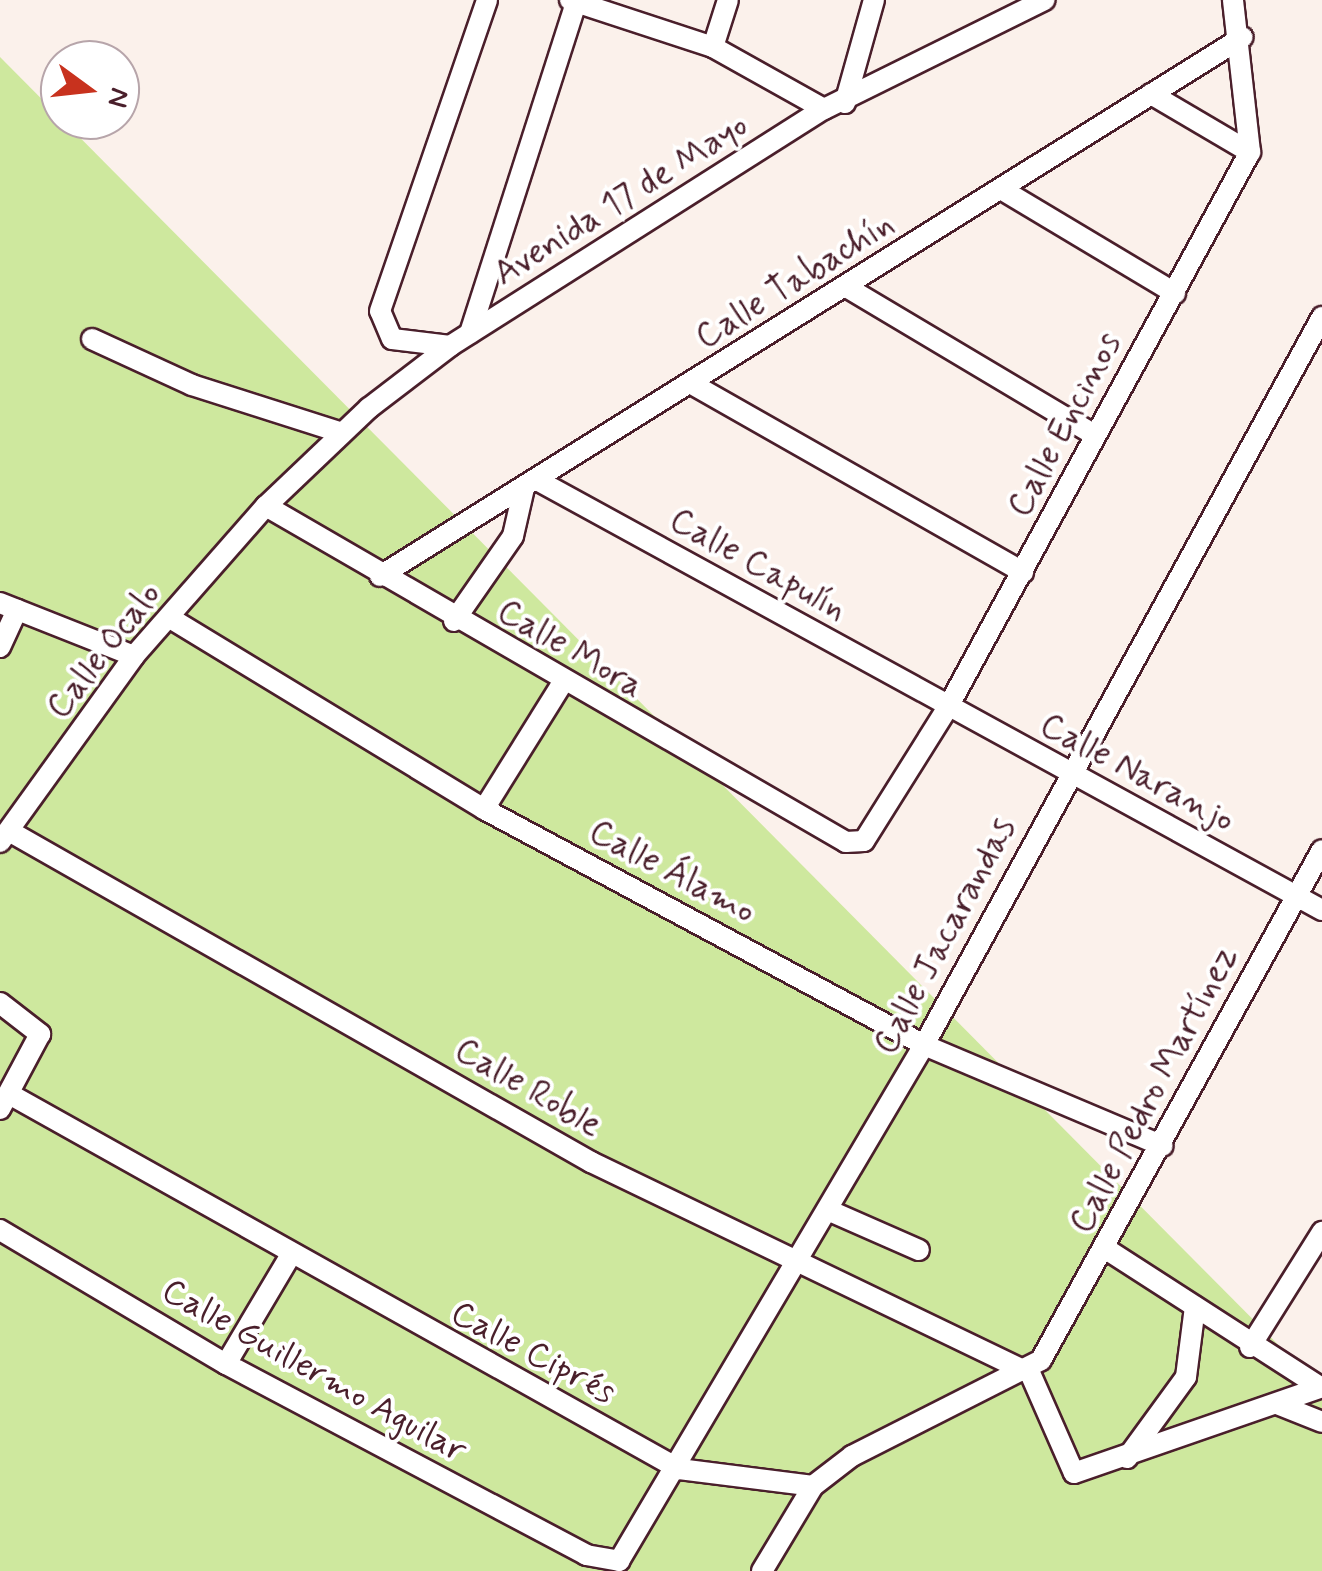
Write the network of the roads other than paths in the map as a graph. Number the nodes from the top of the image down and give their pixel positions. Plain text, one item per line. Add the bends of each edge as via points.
1 (487, 0) edge
2 (728, 0) edge
3 (874, 0) edge
4 (1233, 0) edge
5 (575, 1) edge
6 (1034, 3) edge
7 (1242, 37) junction
8 (713, 47) junction
9 (1152, 94) junction
10 (834, 106) junction
11 (1250, 152) junction
12 (1001, 189) junction
13 (848, 288) junction
14 (1175, 293) junction
15 (1322, 316) edge
16 (470, 333) junction
17 (92, 338) dead end
18 (450, 346) junction
19 (692, 384) junction
20 (342, 433) junction
21 (1095, 434) junction
22 (530, 484) junction
23 (266, 506) junction
24 (1023, 572) junction
25 (380, 576) junction
26 (8, 606) edge
27 (170, 618) junction
28 (454, 620) junction
29 (0, 647) edge
30 (134, 656) junction
31 (563, 682) junction
32 (948, 706) junction
33 (1068, 776) junction
34 (484, 809) junction
35 (4, 837) edge
36 (846, 842) joint
37 (1322, 850) edge
38 (1297, 893) junction
39 (1322, 910) edge
40 (0, 1002) edge
41 (924, 1045) junction
42 (5, 1102) edge
43 (1163, 1146) junction
44 (830, 1211) junction
45 (0, 1230) edge
46 (1322, 1232) edge
47 (1106, 1249) junction
48 (919, 1250) dead end
49 (289, 1258) junction
50 (800, 1265) junction
51 (1194, 1307) junction
52 (1250, 1347) junction
53 (226, 1364) junction
54 (1036, 1366) junction
55 (1321, 1387) edge
56 (1277, 1404) junction
57 (1322, 1422) edge
58 (1127, 1458) junction
59 (679, 1469) junction
60 (813, 1486) junction
61 (600, 1561) joint
62 (762, 1571) edge

1 - 18 street via 380,311 392,340
2 - 8 street
3 - 10 street
4 - 7 street
5 - 8 street
5 - 16 street
6 - 10 street, Avenida 17 de Mayo
7 - 9 street, Calle Tabachín
7 - 11 street
8 - 10 street
9 - 11 street
9 - 12 street, Calle Tabachín
10 - 16 street, Avenida 17 de Mayo
11 - 14 street, Calle Encinos
12 - 13 street, Calle Tabachín
12 - 14 street
13 - 19 street, Calle Tabachín
13 - 21 street
14 - 21 street, Calle Encinos
15 - 33 street, Calle Jacarandas
16 - 18 street, Avenida 17 de Mayo
17 - 20 street via 192,384
18 - 20 street, Avenida 17 de Mayo
19 - 22 street, Calle Tabachín
19 - 24 street
20 - 23 street, Avenida 17 de Mayo
21 - 24 street, Calle Encinos
22 - 25 street, Calle Tabachín
22 - 28 street via 513,536
22 - 32 street, Calle Capulín
23 - 25 street, Calle Mora
23 - 27 street, Calle Ocalo
24 - 32 street, Calle Encinos
25 - 28 street, Calle Mora
26 - 29 street
26 - 30 street
27 - 30 street, Calle Ocalo
27 - 34 street, Calle Álamo
28 - 31 street, Calle Mora
30 - 35 street, Calle Ocalo
31 - 34 street
31 - 36 street, Calle Mora
32 - 33 street, Calle Naranjo
32 - 36 street, Calle Encinos via 874,833
33 - 38 street, Calle Naranjo
33 - 41 street, Calle Jacarandas
34 - 41 street, Calle Álamo
35 - 50 street, Calle Roble via 591,1162
37 - 38 street, Calle Pedro Martínez
38 - 39 street, Calle Naranjo
38 - 43 street, Calle Pedro Martínez
40 - 42 street, Calle Ciprés via 40,1034
41 - 43 street, Calle Álamo
41 - 44 street, Calle Jacarandas
42 - 49 street, Calle Ciprés
43 - 47 street, Calle Pedro Martínez
44 - 48 street
44 - 50 street, Calle Jacarandas
45 - 53 street, Calle Guillermo Aguilar
46 - 52 street
47 - 51 street
47 - 54 street, Calle Pedro Martínez
49 - 53 street
49 - 59 street, Calle Ciprés
50 - 54 street, Calle Roble
50 - 59 street, Calle Jacarandas
51 - 52 street
51 - 58 street via 1186,1377
52 - 55 street
53 - 61 street, Calle Guillermo Aguilar
54 - 58 street via 1074,1473
54 - 60 street via 927,1412
55 - 56 street
56 - 57 street
56 - 58 street
59 - 60 street, Calle Ciprés
59 - 61 street, Calle Jacarandas via 619,1561
60 - 62 street

